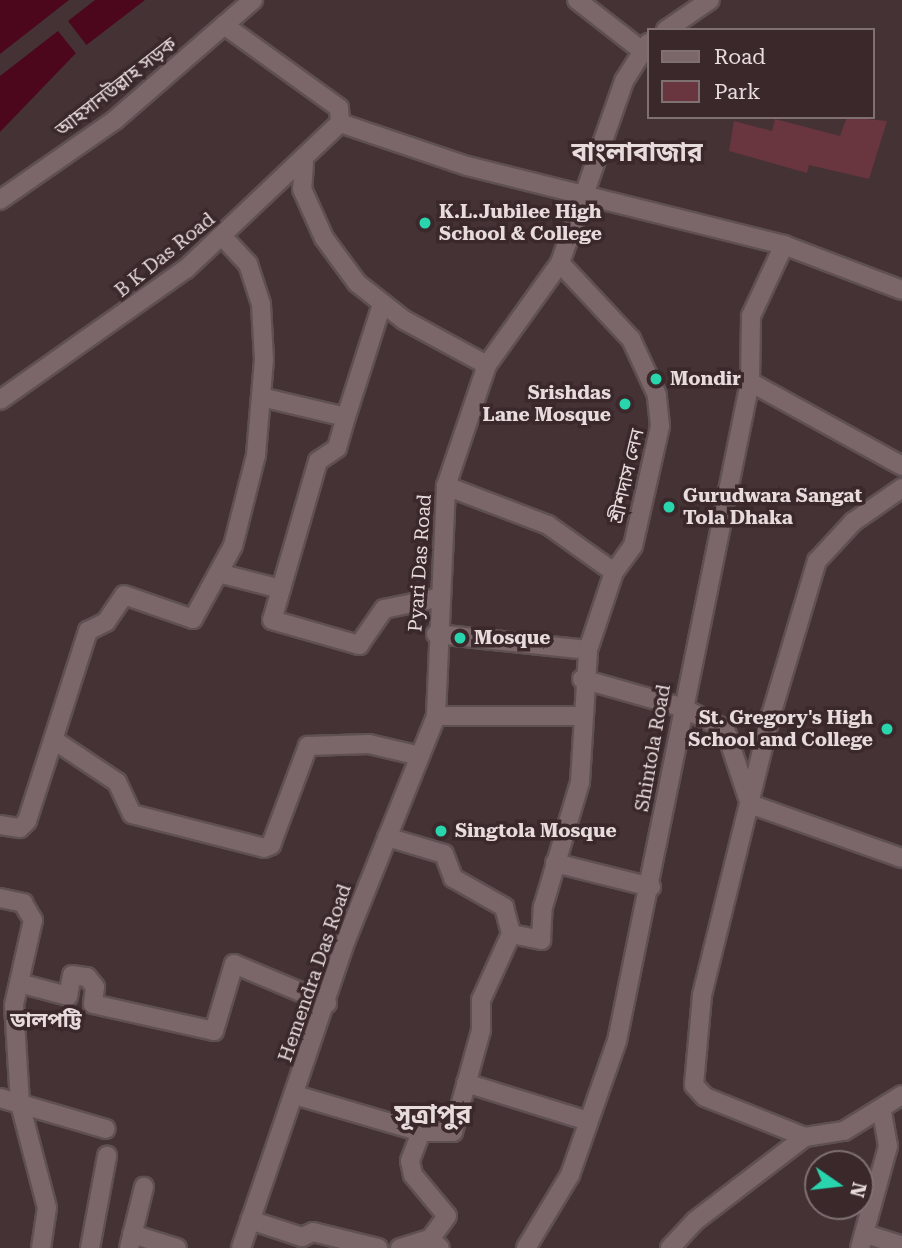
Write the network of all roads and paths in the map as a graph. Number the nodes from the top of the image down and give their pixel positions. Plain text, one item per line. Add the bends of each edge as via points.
1 (253, 0) edge
2 (577, 0) edge
3 (710, 0) edge
4 (224, 25) junction
5 (669, 28) edge
6 (644, 46) edge
7 (340, 123) junction
8 (304, 163) junction
9 (584, 195) junction
10 (0, 201) edge
11 (223, 237) junction
12 (784, 245) junction
13 (559, 264) junction
14 (902, 290) edge
15 (382, 304) junction
16 (487, 365) junction
17 (750, 382) junction
18 (265, 398) junction
19 (0, 400) edge
20 (346, 417) junction
21 (902, 466) edge
22 (446, 486) junction
23 (902, 488) edge
24 (614, 572) junction
25 (222, 574) junction
26 (281, 589) junction
27 (437, 598) junction
28 (436, 634) junction
29 (588, 650) junction
30 (582, 679) junction
31 (681, 707) junction
32 (436, 716) junction
33 (583, 716) junction
34 (57, 742) junction
35 (420, 756) junction
36 (750, 804) junction
37 (0, 825) edge
38 (387, 837) junction
39 (902, 858) edge
40 (555, 863) junction
41 (652, 887) junction
42 (0, 898) edge
43 (511, 933) junction
44 (19, 984) junction
45 (327, 1003) junction
46 (466, 1083) junction
47 (295, 1095) junction
48 (902, 1095) edge
49 (0, 1098) edge
50 (20, 1104) junction
51 (882, 1113) junction
52 (588, 1121) junction
53 (106, 1129) dead end
54 (421, 1132) junction
55 (805, 1137) junction
56 (895, 1148) edge
57 (107, 1156) dead end
58 (144, 1187) dead end
59 (250, 1220) junction
60 (131, 1241) edge
61 (863, 1241) edge
62 (431, 1245) edge
63 (902, 1247) edge
64 (41, 1248) edge
65 (90, 1248) edge
66 (177, 1248) edge
67 (241, 1248) edge
68 (378, 1248) edge
69 (400, 1248) edge
70 (526, 1248) edge
71 (670, 1248) edge

1 - 4 street, আহসানউল্লাহ সড়ক
2 - 6 street
3 - 5 street
4 - 7 street via 339,108
4 - 10 street, আহসানউল্লাহ সড়ক via 115,120
6 - 9 street, Pyari Das Road
7 - 8 street, B K Das Road
7 - 9 street
8 - 11 street, B K Das Road
8 - 15 street via 302,189 324,238
9 - 12 street
9 - 13 street, Pyari Das Road
11 - 18 street via 247,264 261,304
11 - 19 street, B K Das Road
12 - 14 street
12 - 17 street, Shintola Road via 751,316
13 - 16 street, Pyari Das Road
13 - 24 street, শ্রীশদাস লেন via 631,339 657,395 660,426 644,505 632,546
15 - 16 street
15 - 20 street
16 - 22 street, Pyari Das Road
17 - 21 street
17 - 31 street, Shintola Road
18 - 20 street
18 - 25 street via 249,491
20 - 26 street via 337,448 318,461
22 - 24 street via 548,525
22 - 27 street, Pyari Das Road
23 - 36 street via 853,522 817,561
24 - 29 street, শ্রীশদাস লেন
25 - 26 street
25 - 34 street via 193,619 124,595 106,622 88,631
26 - 27 street via 272,620 359,645 384,609
27 - 28 street, Pyari Das Road
28 - 29 street
28 - 32 street, Pyari Das Road
29 - 30 street, শ্রীশদাস লেন
30 - 31 street
30 - 33 street, শ্রীশদাস লেন
31 - 36 street via 725,729
31 - 41 street, Shintola Road
32 - 33 street
32 - 35 street, Hemendra Das Road
33 - 40 street, শ্রীশদাস লেন via 573,823
34 - 35 street via 117,782 132,814 268,848 304,748 369,744
34 - 37 street via 24,827
35 - 38 street, Hemendra Das Road
36 - 39 street
36 - 55 street via 702,995 694,1085 705,1097
38 - 43 street via 444,854 453,878 504,907
38 - 45 street, Hemendra Das Road
40 - 41 street
40 - 43 street, শ্রীশদাস লেন via 541,940
41 - 52 street, Shintola Road via 617,1041
42 - 44 street via 32,909
43 - 46 street via 481,1000 481,1030
44 - 45 street via 68,996 72,975 87,977 95,987 93,1004 214,1031 234,964
44 - 50 street via 13,1005
45 - 47 street, Hemendra Das Road
46 - 52 street
46 - 54 street via 453,1132
47 - 54 street
47 - 59 street, Hemendra Das Road
48 - 51 street
49 - 50 street
50 - 53 street
50 - 64 street via 47,1208
51 - 55 street via 844,1131
51 - 56 street
52 - 70 street, Shintola Road via 570,1175
54 - 62 street via 410,1161 413,1175 447,1216
55 - 71 street via 695,1221
56 - 61 street
57 - 65 street
58 - 60 street
59 - 67 street, Hemendra Das Road
59 - 68 street via 302,1237 313,1232
60 - 66 street
61 - 63 street
62 - 69 street

